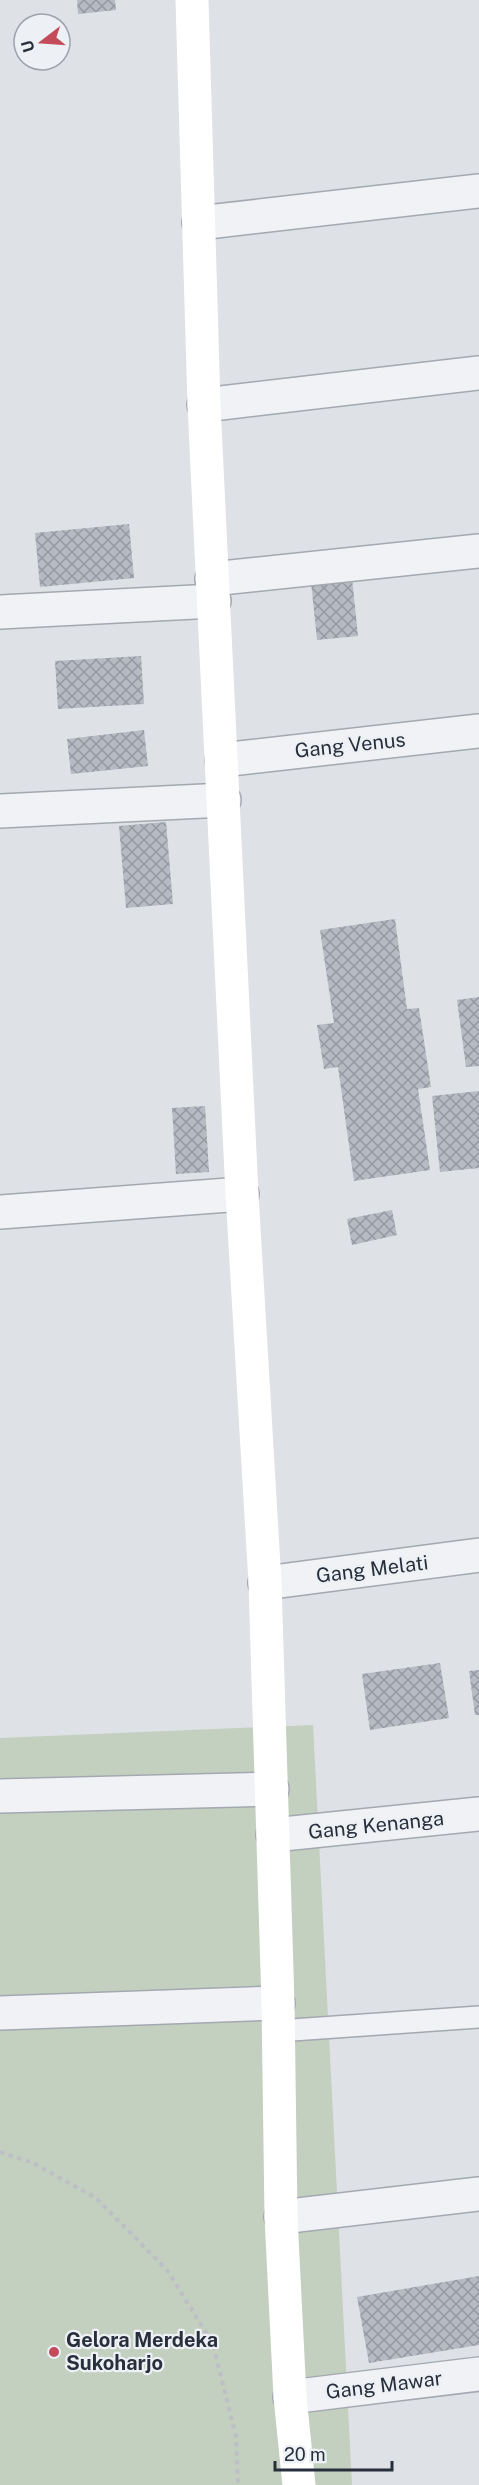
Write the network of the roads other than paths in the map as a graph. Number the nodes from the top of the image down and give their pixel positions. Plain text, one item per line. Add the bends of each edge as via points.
1 (192, 0) edge
2 (479, 191) edge
3 (199, 223) junction
4 (479, 373) edge
5 (204, 405) junction
6 (479, 551) edge
7 (213, 590) junction
8 (0, 612) edge
9 (479, 731) edge
10 (222, 760) junction
11 (224, 800) junction
12 (0, 811) edge
13 (242, 1194) junction
14 (0, 1212) edge
15 (479, 1555) edge
16 (265, 1583) junction
17 (272, 1789) junction
18 (0, 1796) edge
19 (479, 1814) edge
20 (273, 1835) junction
21 (0, 2013) edge
22 (278, 2017) junction
23 (479, 2017) edge
24 (479, 2194) edge
25 (280, 2217) junction
26 (479, 2374) edge
27 (290, 2397) junction
28 (299, 2485) edge

1 - 3 street
2 - 3 street
3 - 5 street
4 - 5 street
5 - 7 street
6 - 7 street
7 - 8 street
7 - 10 street
9 - 10 street, Gang Venus
10 - 11 street
11 - 12 street
11 - 13 street
13 - 14 street
13 - 16 street
15 - 16 street, Gang Melati
16 - 17 street
17 - 18 street
17 - 20 street
19 - 20 street, Gang Kenanga
20 - 22 street
21 - 22 street
22 - 23 lane
22 - 25 street
24 - 25 street
25 - 27 street
26 - 27 street, Gang Mawar
27 - 28 street

